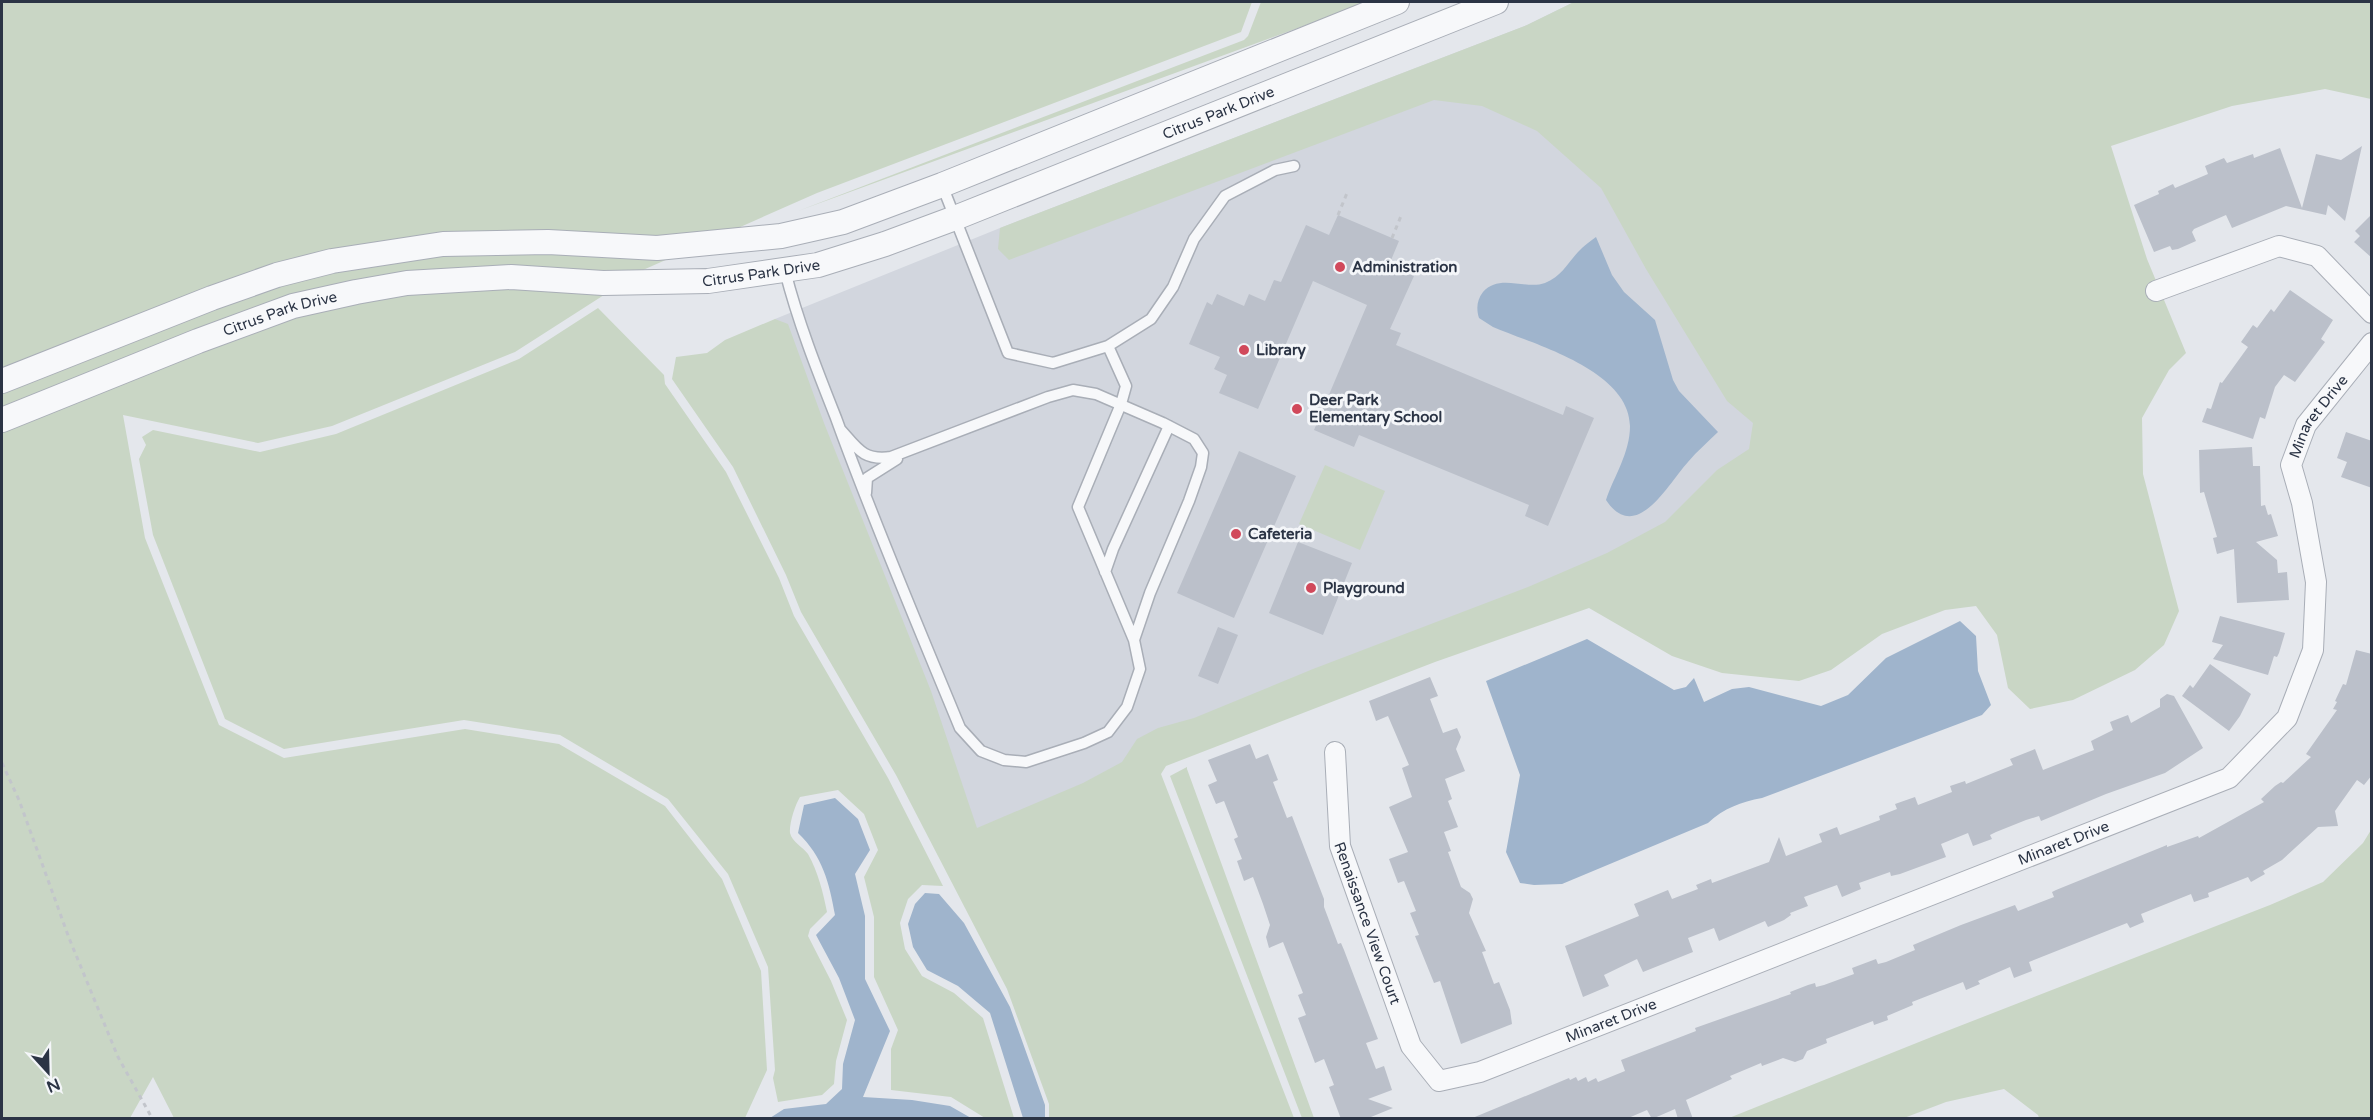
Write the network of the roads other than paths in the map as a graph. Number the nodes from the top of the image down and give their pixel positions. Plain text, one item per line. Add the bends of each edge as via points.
1 (1397, 2) edge
2 (1496, 2) edge
3 (1294, 166) dead end
4 (942, 185) junction
5 (955, 218) junction
6 (785, 272) junction
7 (2156, 291) dead end
8 (2372, 313) edge
9 (2372, 343) edge
10 (1108, 346) junction
11 (2, 381) edge
12 (1121, 404) junction
13 (2, 420) edge
14 (1169, 426) junction
15 (840, 429) junction
16 (921, 446) junction
17 (865, 496) junction
18 (1106, 572) junction
19 (1134, 640) junction
20 (1335, 752) dead end
21 (1439, 1080) joint

1 - 4 street
2 - 5 street, Citrus Park Drive
3 - 10 lane via 1275,170 1225,196 1194,239 1173,287 1151,319
4 - 5 lane
4 - 11 street via 843,222 781,236 657,248 548,242 444,244 332,261 213,298
5 - 6 street, Citrus Park Drive via 885,244
5 - 10 lane via 1008,353 1053,363
6 - 13 street, Citrus Park Drive via 651,284 511,277 407,283 356,292 293,306
6 - 15 lane
7 - 8 street via 2279,246 2317,256
9 - 21 street, Minaret Drive via 2306,426 2291,465 2302,502 2316,582 2313,650 2287,718 2229,778 1480,1072
10 - 12 lane via 1126,386
12 - 14 lane
12 - 16 lane via 1073,390
12 - 18 lane via 1078,507
14 - 18 lane
14 - 19 lane via 1194,439 1203,453 1201,468
15 - 16 lane via 861,454 877,459
15 - 17 lane
16 - 17 lane via 867,478
17 - 19 lane via 960,728 981,751 1004,760 1026,762 1108,732 1127,707 1140,669
18 - 19 lane
20 - 21 street, Renaissance View Court via 1340,846 1411,1046

